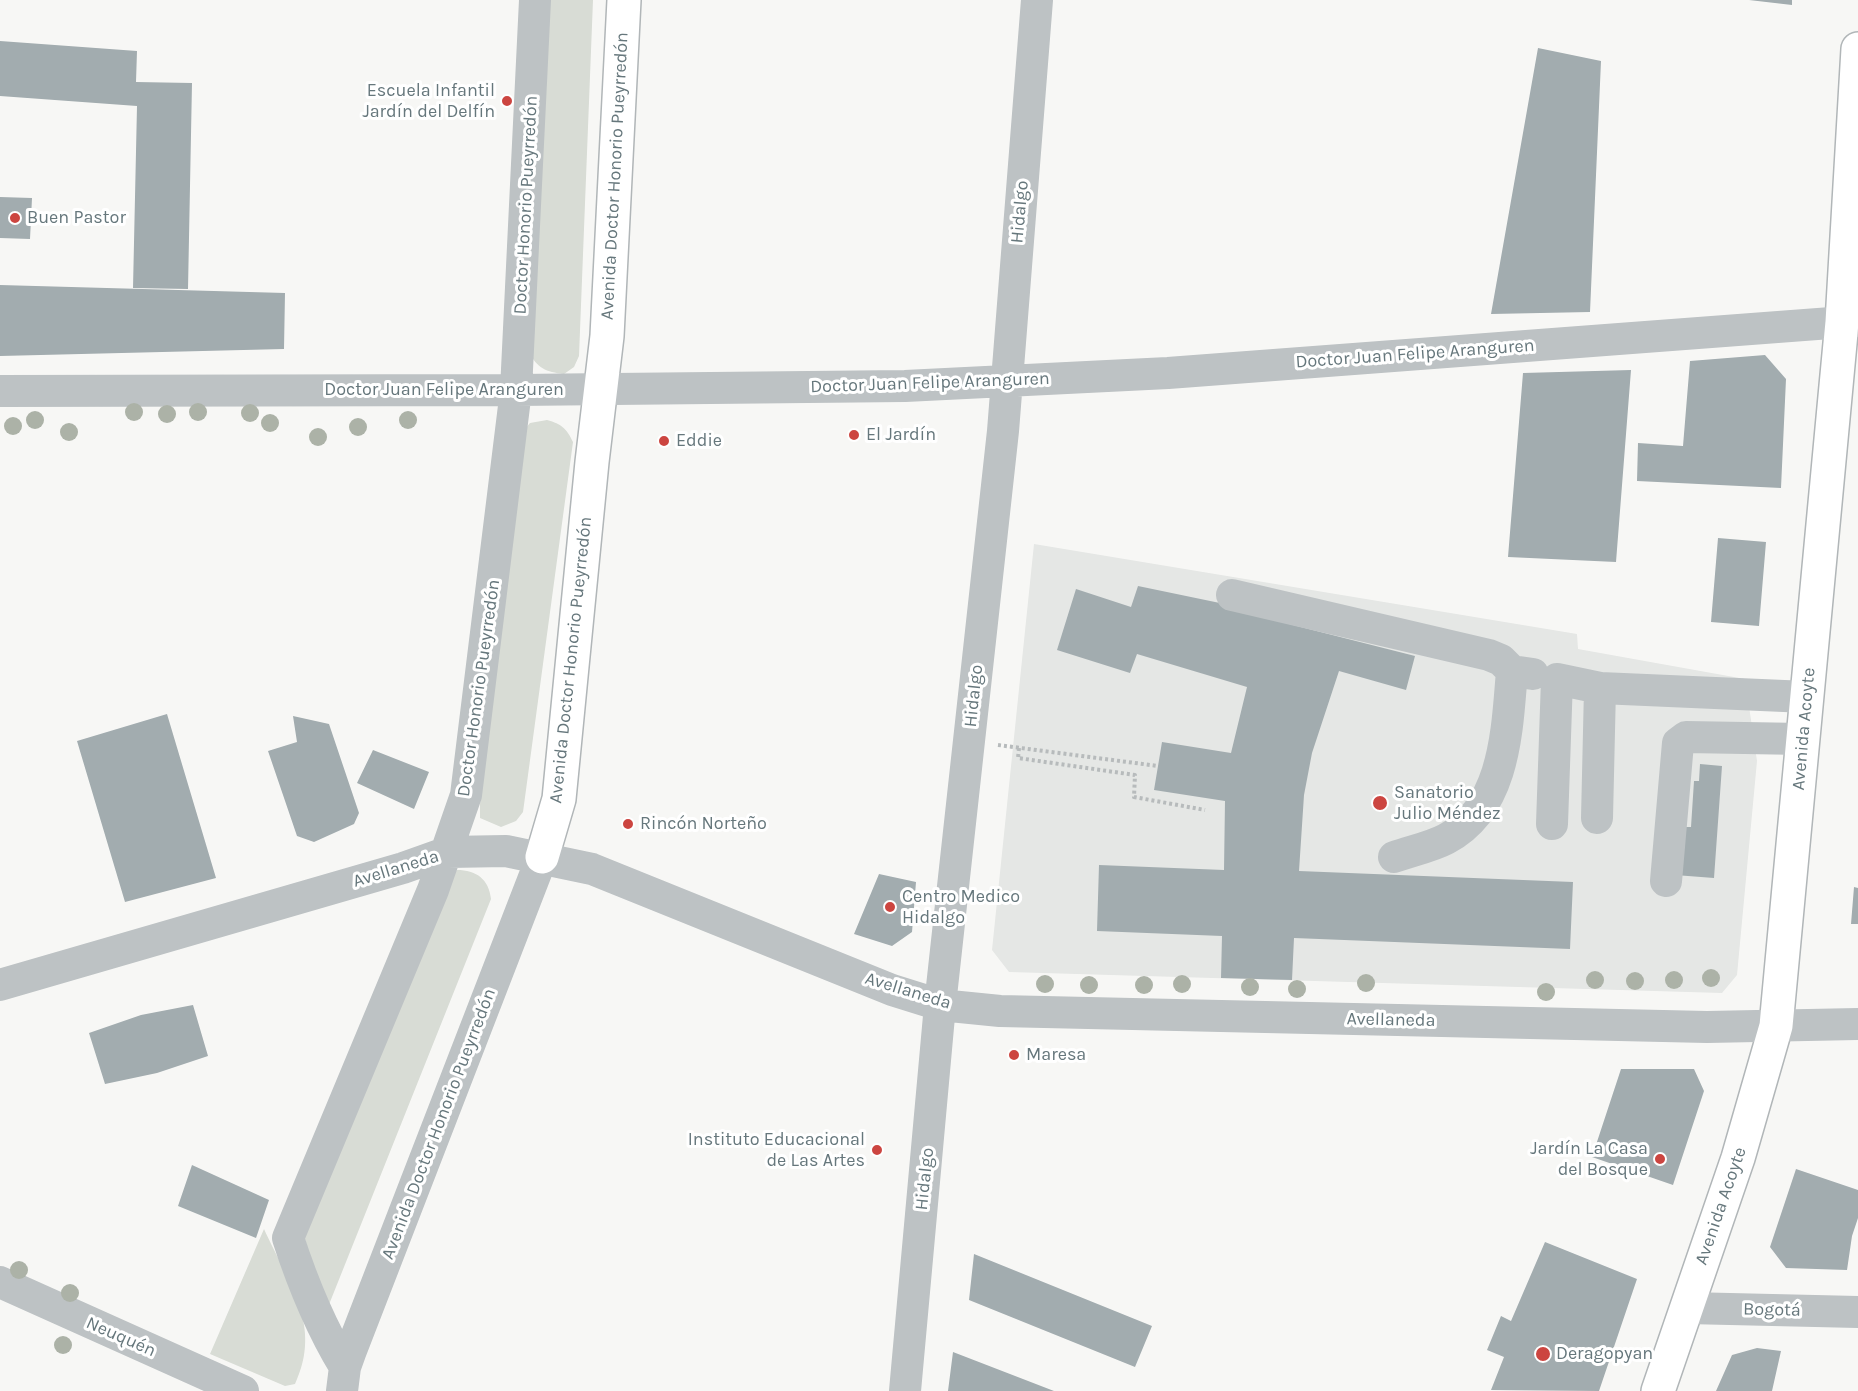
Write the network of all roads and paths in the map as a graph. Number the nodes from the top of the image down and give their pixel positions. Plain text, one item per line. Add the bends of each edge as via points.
1 (535, 0) edge
2 (624, 0) edge
3 (1037, 0) edge
4 (1858, 50) edge
5 (1850, 322) edge
6 (1007, 381) junction
7 (516, 390) junction
8 (601, 390) junction
9 (0, 391) edge
10 (1232, 595) dead end
11 (1512, 670) junction
12 (1557, 679) junction
13 (1600, 688) junction
14 (1807, 697) junction
15 (1803, 739) junction
16 (969, 741) junction
17 (1019, 748) junction
18 (1158, 766) dead end
19 (1205, 810) dead end
20 (1597, 818) dead end
21 (1552, 824) dead end
22 (448, 852) junction
23 (542, 857) junction
24 (1394, 857) dead end
25 (1666, 881) dead end
26 (0, 984) edge
27 (940, 1005) junction
28 (1858, 1024) edge
29 (1776, 1026) junction
30 (0, 1282) edge
31 (1687, 1308) junction
32 (1858, 1312) edge
33 (344, 1379) edge
34 (233, 1389) edge
35 (905, 1391) edge
36 (1658, 1391) edge

1 - 7 street, Doctor Honorio Pueyrredón
2 - 8 main road, Avenida Doctor Honorio Pueyrredón
3 - 6 street, Hidalgo
4 - 5 main road, Avenida Acoyte
5 - 6 street, Doctor Juan Felipe Aranguren via 1168,373
5 - 14 main road, Avenida Acoyte
6 - 8 street, Doctor Juan Felipe Aranguren
6 - 16 street, Hidalgo
7 - 8 street, Doctor Juan Felipe Aranguren
7 - 9 street, Doctor Juan Felipe Aranguren
7 - 22 street, Doctor Honorio Pueyrredón via 466,795
8 - 23 main road, Avenida Doctor Honorio Pueyrredón via 559,799
10 - 11 street via 1489,655
11 - 12 street
11 - 24 street via 1503,759 1478,813 1447,839
12 - 13 street
12 - 21 street
13 - 14 street
13 - 20 street
14 - 15 main road, Avenida Acoyte
15 - 25 street via 1686,737 1678,743
15 - 29 main road, Avenida Acoyte
16 - 17 path
16 - 27 street, Hidalgo
17 - 18 path
17 - 19 path via 1018,758 1136,775 1134,797
22 - 23 street, Avellaneda via 506,851
22 - 26 street, Avellaneda
22 - 33 street, Doctor Honorio Pueyrredón via 288,1238 309,1300
23 - 27 street, Avellaneda via 592,869 892,990
23 - 33 street, Avenida Doctor Honorio Pueyrredón
27 - 29 street, Avellaneda via 1000,1011
27 - 35 street, Hidalgo
28 - 29 street, Avellaneda
29 - 31 main road, Avenida Acoyte via 1738,1158
30 - 34 street, Neuquén
31 - 32 street, Bogotá
31 - 36 main road, Avenida Acoyte

